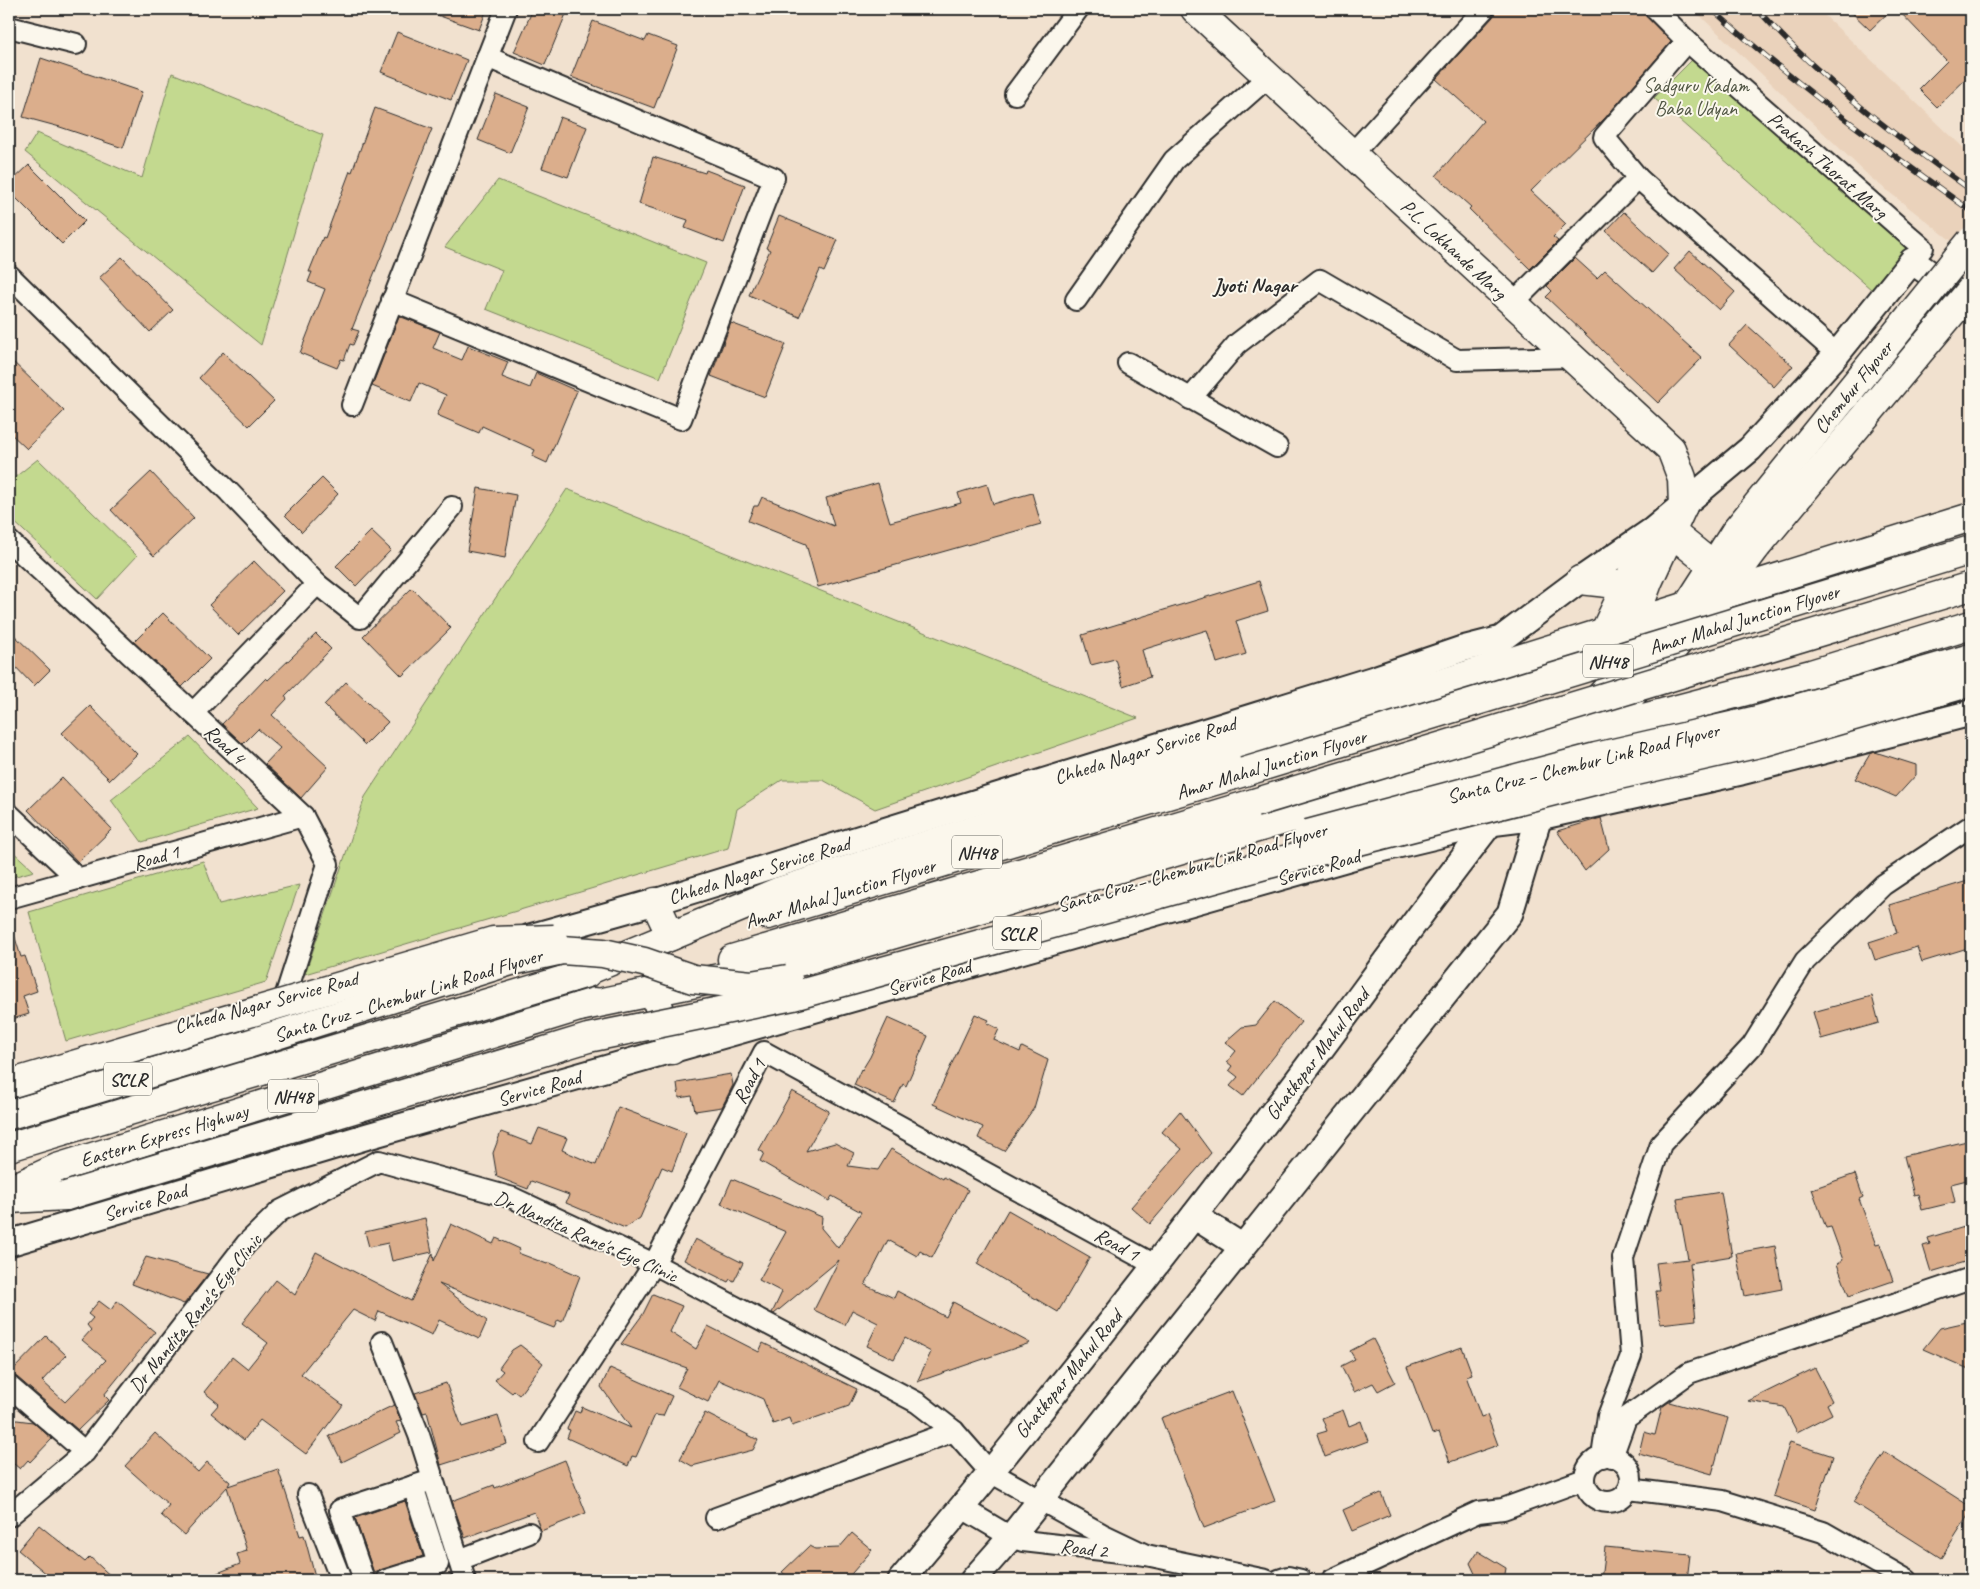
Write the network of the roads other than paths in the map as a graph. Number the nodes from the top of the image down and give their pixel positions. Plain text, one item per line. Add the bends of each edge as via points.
1 (506, 9) edge
2 (1078, 9) edge
3 (1484, 9) edge
4 (1655, 9) edge
5 (1199, 10) edge
6 (9, 27) edge
7 (1687, 40) junction
8 (76, 44) dead end
9 (487, 57) junction
10 (1268, 77) junction
11 (1015, 94) dead end
12 (1352, 154) junction
13 (1638, 178) junction
14 (1971, 241) edge
15 (1912, 261) junction
16 (9, 275) edge
17 (1971, 290) edge
18 (392, 300) junction
19 (1076, 300) dead end
20 (1513, 303) junction
21 (1971, 304) edge
22 (1837, 354) junction
23 (1571, 357) junction
24 (1128, 363) dead end
25 (1190, 400) junction
26 (352, 405) dead end
27 (1277, 447) dead end
28 (1683, 506) junction
29 (452, 507) dead end
30 (1971, 517) edge
31 (1662, 531) junction
32 (1746, 539) junction
33 (9, 541) edge
34 (1971, 550) edge
35 (1713, 566) junction
36 (1580, 580) junction
37 (317, 584) junction
38 (1626, 585) junction
39 (1971, 586) edge
40 (1720, 597) junction
41 (1688, 605) junction
42 (1632, 625) junction
43 (1971, 625) edge
44 (1604, 633) junction
45 (1501, 639) junction
46 (1542, 653) junction
47 (1971, 658) edge
48 (1498, 667) junction
49 (1971, 682) edge
50 (193, 713) junction
51 (1971, 713) edge
52 (1601, 729) junction
53 (1546, 748) junction
54 (1494, 759) junction
55 (9, 814) edge
56 (303, 816) junction
57 (1539, 818) junction
58 (1490, 823) junction
59 (1971, 826) edge
60 (78, 878) junction
61 (9, 898) edge
62 (655, 902) junction
63 (671, 936) junction
64 (603, 953) junction
65 (570, 978) junction
66 (654, 992) junction
67 (286, 994) junction
68 (579, 1007) junction
69 (672, 1050) junction
70 (9, 1075) edge
71 (9, 1084) edge
72 (9, 1115) edge
73 (368, 1136) junction
74 (9, 1147) edge
75 (379, 1161) junction
76 (9, 1190) edge
77 (9, 1199) edge
78 (1194, 1216) junction
79 (9, 1243) edge
80 (1243, 1247) junction
81 (654, 1264) junction
82 (1156, 1265) junction
83 (1971, 1278) edge
84 (382, 1342) dead end
85 (9, 1386) edge
86 (954, 1431) junction
87 (538, 1442) dead end
88 (85, 1452) junction
89 (1607, 1457) junction
90 (990, 1472) junction
91 (1585, 1479) junction
92 (423, 1483) junction
93 (1629, 1489) junction
94 (308, 1495) dead end
95 (1041, 1500) junction
96 (962, 1508) junction
97 (9, 1516) edge
98 (716, 1518) dead end
99 (529, 1533) dead end
100 (1011, 1537) junction
101 (1146, 1556) junction
102 (459, 1560) junction
103 (341, 1580) edge
104 (364, 1580) edge
105 (386, 1580) edge
106 (465, 1580) edge
107 (901, 1580) edge
108 (973, 1580) edge
109 (1266, 1580) edge
110 (1279, 1580) edge
111 (1301, 1580) edge
112 (1332, 1580) edge
113 (1907, 1580) edge

1 - 9 street
2 - 11 street
3 - 12 street
4 - 7 street, Prakash Thorat Marg
5 - 10 main road, P.L. Lokhande Marg
6 - 8 street
7 - 13 street via 1604,138
7 - 15 street, Prakash Thorat Marg via 1923,248
9 - 18 street
9 - 18 street via 774,178 681,419
10 - 12 main road, P.L. Lokhande Marg
10 - 19 street via 1174,160
12 - 20 main road, P.L. Lokhande Marg
13 - 20 street
13 - 22 street
14 - 32 main road, Chembur Flyover, bridge
15 - 21 street
15 - 22 street, Prakash Thorat Marg
16 - 37 street via 229,492
17 - 32 main road, Chembur Flyover, bridge
18 - 26 street
20 - 23 main road, P.L. Lokhande Marg
22 - 28 street, Prakash Thorat Marg via 1750,449
23 - 25 street via 1457,360 1320,280 1237,344
23 - 28 main road, P.L. Lokhande Marg via 1671,449 1682,478
24 - 25 street
25 - 27 street
28 - 31 main road
29 - 37 street via 360,618
30 - 40 main road
31 - 35 main road
31 - 36 street
31 - 38 main road
31 - 42 main road
32 - 35 main road, Ghatkopar Mahul Road
32 - 40 main road
33 - 50 street, Road 4
34 - 65 main road, Amar Mahal Junction Flyover / NH48, bridge via 710,932
35 - 41 main road, Ghatkopar Mahul Road
36 - 38 main road
36 - 45 street
37 - 50 street
38 - 44 main road
39 - 68 main road, Amar Mahal Junction Flyover / NH48, bridge
40 - 41 main road
40 - 52 main road
41 - 42 main road
41 - 53 main road, Ghatkopar Mahul Road
42 - 44 main road
43 - 52 main road via 1811,674
44 - 46 main road
45 - 48 street
45 - 62 street, Chheda Nagar Service Road
46 - 48 main road
46 - 53 street
47 - 64 main road, Santa Cruz – Chembur Link Road Flyover / SCLR, bridge via 1758,720 1596,757 1263,846 806,976 751,985 693,978
48 - 54 street
48 - 63 main road via 780,891
49 - 77 main road, Santa Cruz – Chembur Link Road Flyover / SCLR, bridge via 1764,742 1601,779 1261,866 793,996 588,1038 66,1196
50 - 56 street, Road 4
51 - 57 street, Service Road via 1741,772
52 - 53 main road
52 - 57 street
53 - 54 main road
53 - 57 street
53 - 58 street, Ghatkopar Mahul Road
54 - 58 street
54 - 66 main road via 802,961
55 - 60 street
56 - 60 street, Road 1
56 - 67 street, Road 4 via 328,864
57 - 58 street, Service Road
57 - 80 street via 1510,913
58 - 69 street, Service Road via 1373,851
58 - 78 street, Ghatkopar Mahul Road
59 - 89 street via 1883,885 1805,961 1752,1046 1661,1144 1623,1258 1630,1356 1608,1416
60 - 61 street, Road 1
62 - 63 main road
62 - 67 street, Chheda Nagar Service Road via 459,956 311,985
63 - 65 main road
64 - 71 main road, bridge via 557,939 493,941
64 - 72 main road, Santa Cruz – Chembur Link Road Flyover / SCLR, bridge via 562,950 511,961
65 - 74 main road, Eastern Express Highway / NH48
66 - 68 main road
66 - 69 main road
67 - 70 street, Chheda Nagar Service Road
68 - 76 main road, Eastern Express Highway / NH48 via 57,1168
69 - 73 street, Service Road
73 - 75 street
73 - 79 street, Service Road
75 - 81 street, Dr Nandita Rane's Eye Clinic via 513,1198
75 - 88 street, Dr Nandita Rane's Eye Clinic via 280,1211 246,1244
78 - 80 street
78 - 82 street, Ghatkopar Mahul Road
80 - 95 street
81 - 82 street, Road 1 via 764,1052
81 - 86 street, Dr Nandita Rane's Eye Clinic via 918,1402
81 - 87 street, Road 1
82 - 90 street, Ghatkopar Mahul Road
83 - 89 street via 1689,1373 1626,1418
84 - 92 street via 419,1435
85 - 88 street
86 - 90 street, Dr Nandita Rane's Eye Clinic
86 - 98 street
88 - 97 street, Dr Nandita Rane's Eye Clinic
89 - 91 street via 1590,1465
89 - 93 street via 1623,1461 1628,1467
90 - 95 street, Dr Nandita Rane's Eye Clinic
90 - 96 street, Ghatkopar Mahul Road
91 - 93 street via 1590,1493 1603,1501 1618,1500
91 - 112 street via 1503,1509 1478,1512
92 - 102 street
92 - 104 street via 340,1510
92 - 105 street via 438,1564
93 - 113 street via 1723,1501 1823,1532
94 - 103 street
95 - 100 street
95 - 101 street, Dr Nandita Rane's Eye Clinic
96 - 100 street, Road 2
96 - 107 street, Ghatkopar Mahul Road
99 - 102 street
100 - 101 street, Road 2
100 - 108 street
101 - 109 street, Road 2
102 - 106 street
110 - 111 street via 1288,1577

